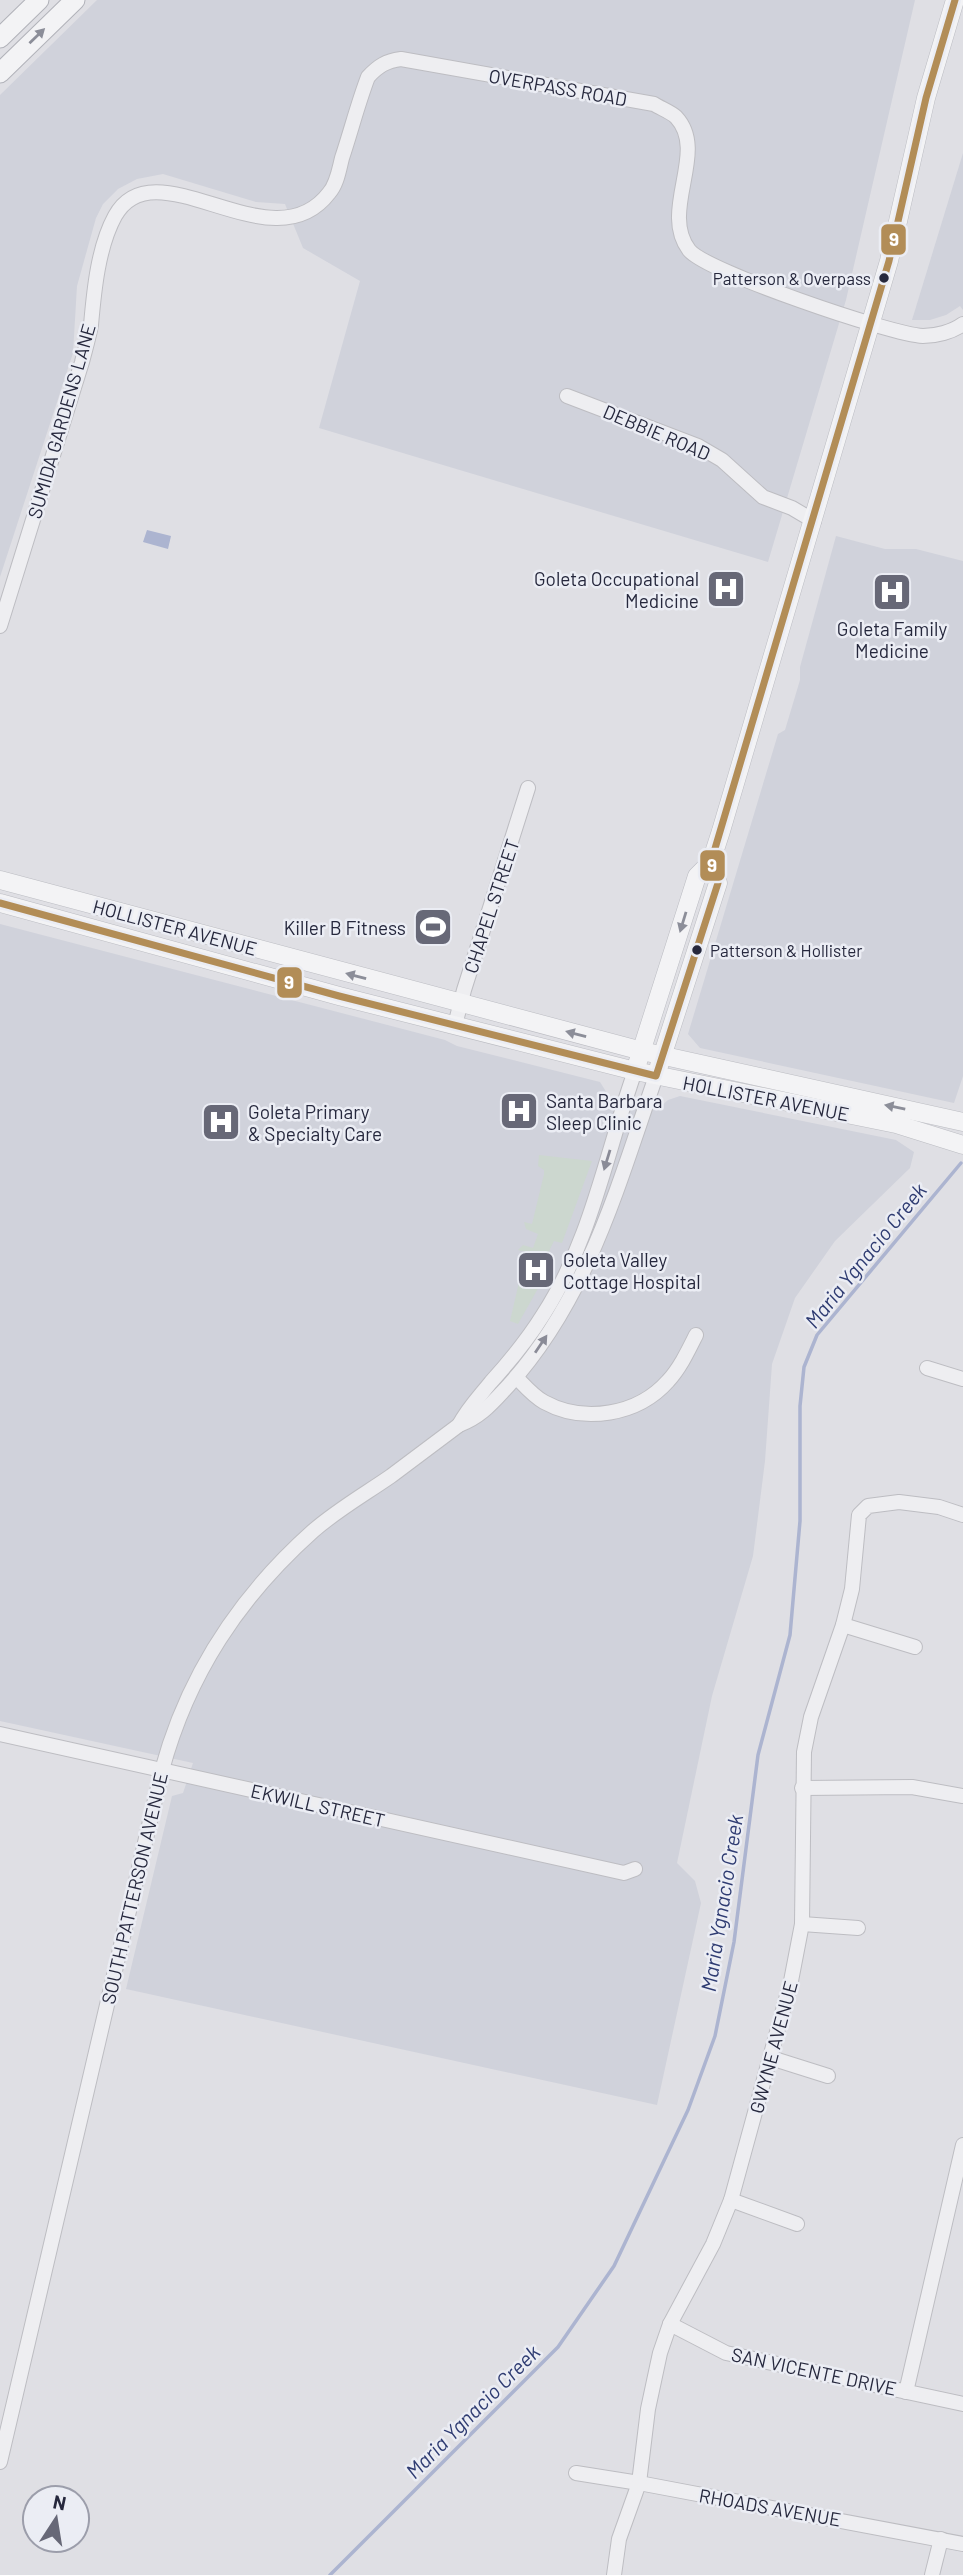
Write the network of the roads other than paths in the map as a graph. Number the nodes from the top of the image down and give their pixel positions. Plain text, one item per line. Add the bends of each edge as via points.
1 (39, 0) edge
2 (75, 0) edge
3 (954, 4) edge
4 (0, 38) edge
5 (0, 73) edge
6 (115, 214) joint
7 (963, 324) edge
8 (871, 325) junction
9 (567, 396) dead end
10 (814, 521) junction
11 (0, 626) edge
12 (528, 788) dead end
13 (711, 862) junction
14 (0, 880) edge
15 (0, 903) edge
16 (460, 1003) junction
17 (455, 1025) junction
18 (642, 1051) junction
19 (663, 1056) junction
20 (635, 1071) junction
21 (656, 1076) junction
22 (962, 1122) edge
23 (963, 1145) edge
24 (696, 1335) dead end
25 (927, 1368) dead end
26 (516, 1377) junction
27 (963, 1379) edge
28 (459, 1424) junction
29 (963, 1515) edge
30 (844, 1625) junction
31 (915, 1647) dead end
32 (0, 1734) edge
33 (162, 1770) junction
34 (802, 1788) junction
35 (963, 1796) edge
36 (635, 1869) dead end
37 (802, 1924) junction
38 (858, 1928) dead end
39 (771, 2058) junction
40 (828, 2076) dead end
41 (963, 2145) edge
42 (731, 2200) junction
43 (797, 2224) dead end
44 (670, 2324) junction
45 (906, 2392) junction
46 (963, 2404) edge
47 (0, 2462) edge
48 (576, 2473) dead end
49 (639, 2483) junction
50 (941, 2539) junction
51 (963, 2544) edge
52 (614, 2575) edge
53 (932, 2575) edge

1 - 4 highway
5 -> 2 highway
3 - 8 main road, SOUTH PATTERSON AVENUE via 926,98
6 - 8 street, OVERPASS ROAD via 132,198 148,192 166,192 279,220 316,208 334,186 368,77 377,67 401,59 653,104 676,118 688,146 677,216 690,252 729,273
6 - 11 street, SUMIDA GARDENS LANE via 92,295 82,362
7 - 8 street, OVERPASS ROAD via 946,333 923,336
8 - 10 main road, SOUTH PATTERSON AVENUE
9 - 10 street, DEBBIE ROAD via 698,446 722,460 763,497
10 - 13 main road, SOUTH PATTERSON AVENUE
12 - 16 street, CHAPEL STREET
13 -> 18 main road, SOUTH PATTERSON AVENUE via 697,876
13 - 19 main road, SOUTH PATTERSON AVENUE via 718,883
16 -> 14 main road, HOLLISTER AVENUE
15 - 17 main road, HOLLISTER AVENUE
16 - 17 street, CHAPEL STREET
18 -> 16 main road, HOLLISTER AVENUE
17 - 20 main road, HOLLISTER AVENUE
18 - 19 main road, HOLLISTER AVENUE
18 - 20 main road, SOUTH PATTERSON AVENUE
19 - 21 main road, SOUTH PATTERSON AVENUE
22 -> 19 main road, HOLLISTER AVENUE
20 - 21 main road, HOLLISTER AVENUE
20 -> 28 street, SOUTH PATTERSON AVENUE via 597,1194 562,1283 544,1315
21 - 23 main road, HOLLISTER AVENUE via 896,1124
26 -> 21 street, SOUTH PATTERSON AVENUE via 554,1325 600,1238
24 - 26 street via 668,1382 644,1402 613,1412 584,1414 559,1408 544,1402
25 - 27 street
26 - 28 street, SOUTH PATTERSON AVENUE via 477,1418
28 - 33 street, SOUTH PATTERSON AVENUE via 314,1530 258,1586 194,1681
29 - 30 street, GWYNE AVENUE via 899,1502 867,1506 857,1521
30 - 31 street
30 - 34 street, GWYNE AVENUE via 811,1717
32 - 33 street, EKWILL STREET
33 - 36 street, EKWILL STREET via 624,1873
33 - 47 street, SOUTH PATTERSON AVENUE
34 - 35 street via 912,1787
34 - 37 street, GWYNE AVENUE
37 - 38 street
37 - 39 street, GWYNE AVENUE
39 - 40 street
39 - 42 street, GWYNE AVENUE
41 - 45 street
42 - 43 street
42 - 44 street, GWYNE AVENUE
44 - 45 street, SAN VICENTE DRIVE via 726,2353
44 - 49 street, GWYNE AVENUE via 649,2400
45 - 46 street, SAN VICENTE DRIVE
48 - 49 street, RHOADS AVENUE
49 - 50 street, RHOADS AVENUE
49 - 52 street, GWYNE AVENUE via 626,2514
50 - 51 street, RHOADS AVENUE
50 - 53 street

